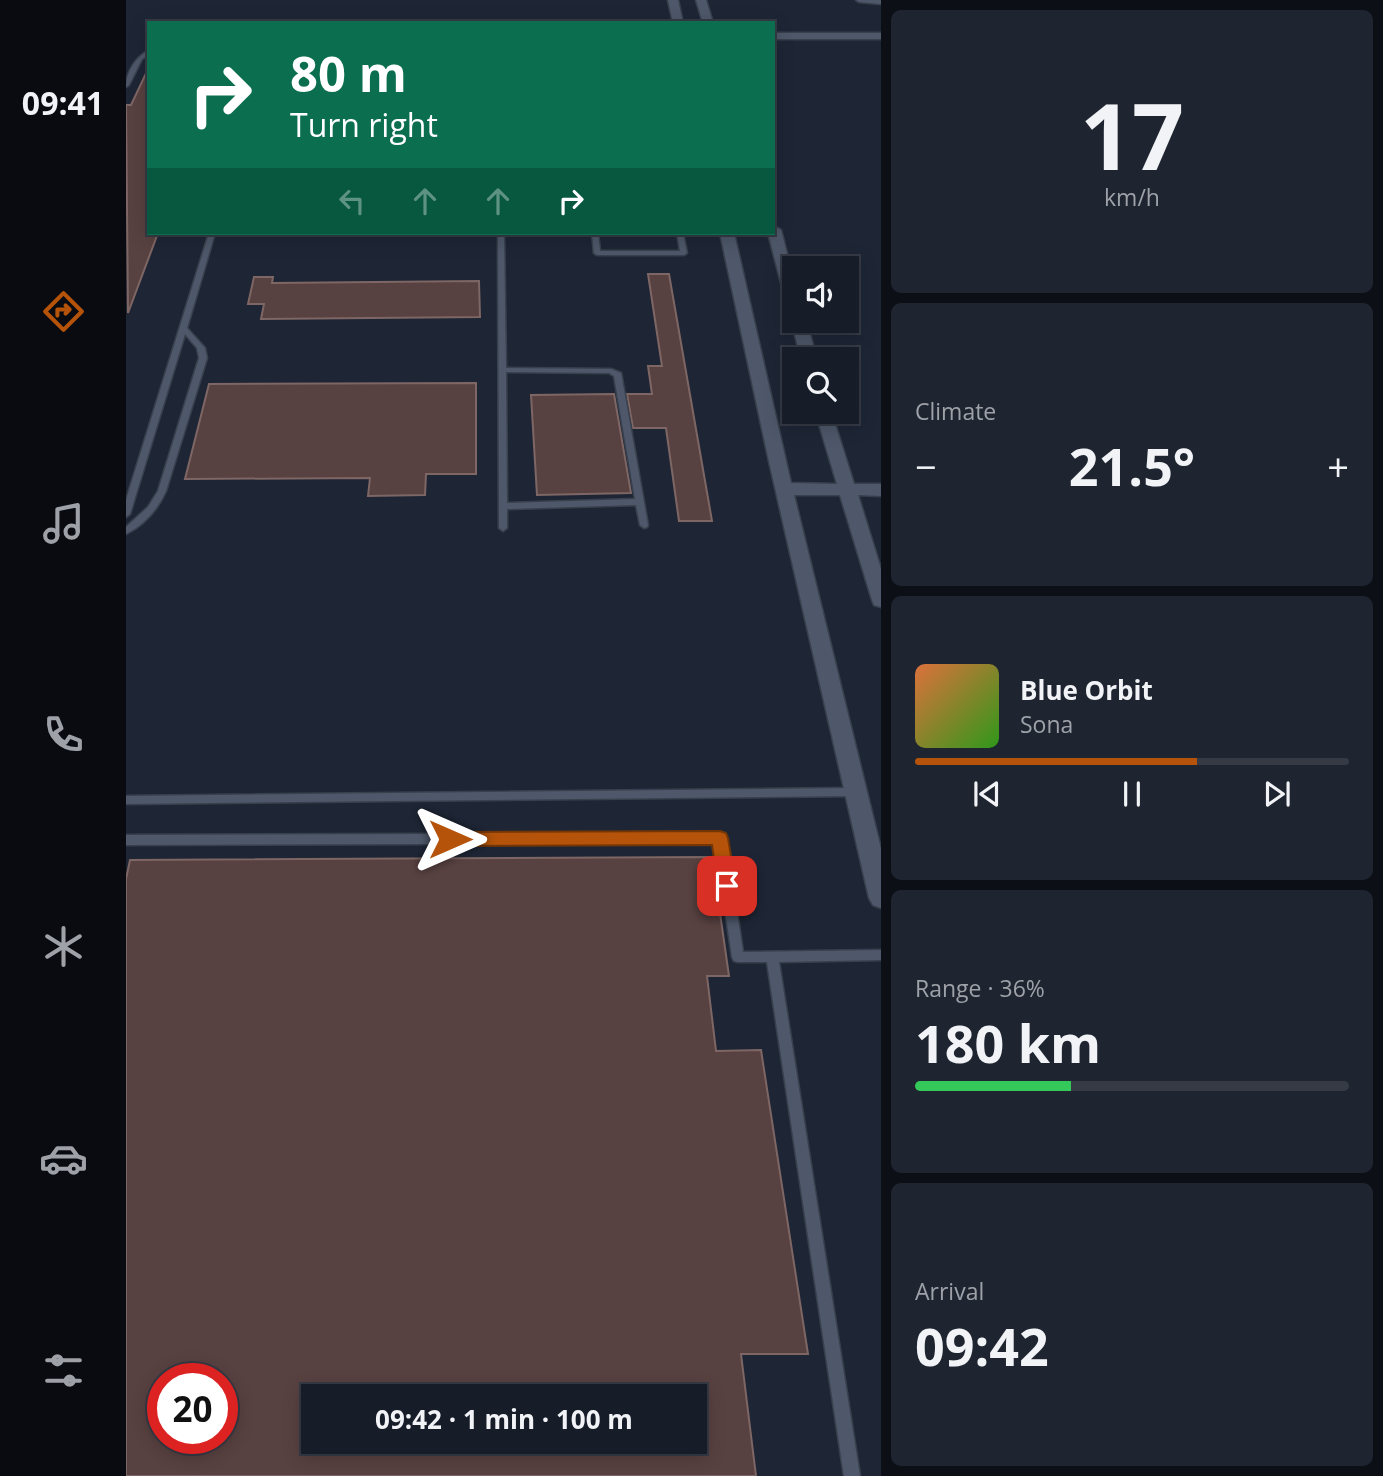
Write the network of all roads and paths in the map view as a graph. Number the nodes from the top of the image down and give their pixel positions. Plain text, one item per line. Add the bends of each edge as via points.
1 (673, 0) edge
2 (701, 0) edge
3 (859, 0) edge
4 (881, 2) edge
5 (677, 20) edge
6 (707, 20) edge
7 (775, 36) edge
8 (881, 36) edge
9 (147, 53) edge
10 (126, 85) edge
11 (775, 234) edge
12 (211, 235) edge
13 (501, 235) edge
14 (595, 235) edge
15 (680, 235) edge
16 (727, 235) edge
17 (782, 260) edge
18 (184, 330) junction
19 (502, 370) junction
20 (827, 424) edge
21 (784, 489) junction
22 (846, 489) junction
23 (881, 489) edge
24 (640, 502) junction
25 (503, 506) junction
26 (126, 514) edge
27 (644, 525) dead end
28 (503, 528) dead end
29 (126, 531) edge
30 (881, 600) edge
31 (855, 792) junction
32 (126, 800) edge
33 (126, 840) edge
34 (881, 898) edge
35 (881, 955) edge
36 (772, 957) junction
37 (852, 1476) edge

1 - 5 street
2 - 6 street
3 - 4 lane
7 - 8 street
9 - 10 lane
11 - 17 street
12 - 18 lane
13 - 19 lane
14 - 15 lane via 597,254 684,253
16 - 21 street
18 - 26 lane
18 - 29 lane via 201,348 203,358 156,505
19 - 24 lane via 618,374
19 - 25 lane
20 - 22 street
21 - 22 street
21 - 31 street
22 - 23 street
22 - 30 street
24 - 25 lane
24 - 27 lane
25 - 28 lane
31 - 32 lane
31 - 34 street
33 - 36 lane via 720,838 738,957
35 - 36 lane
36 - 37 lane

